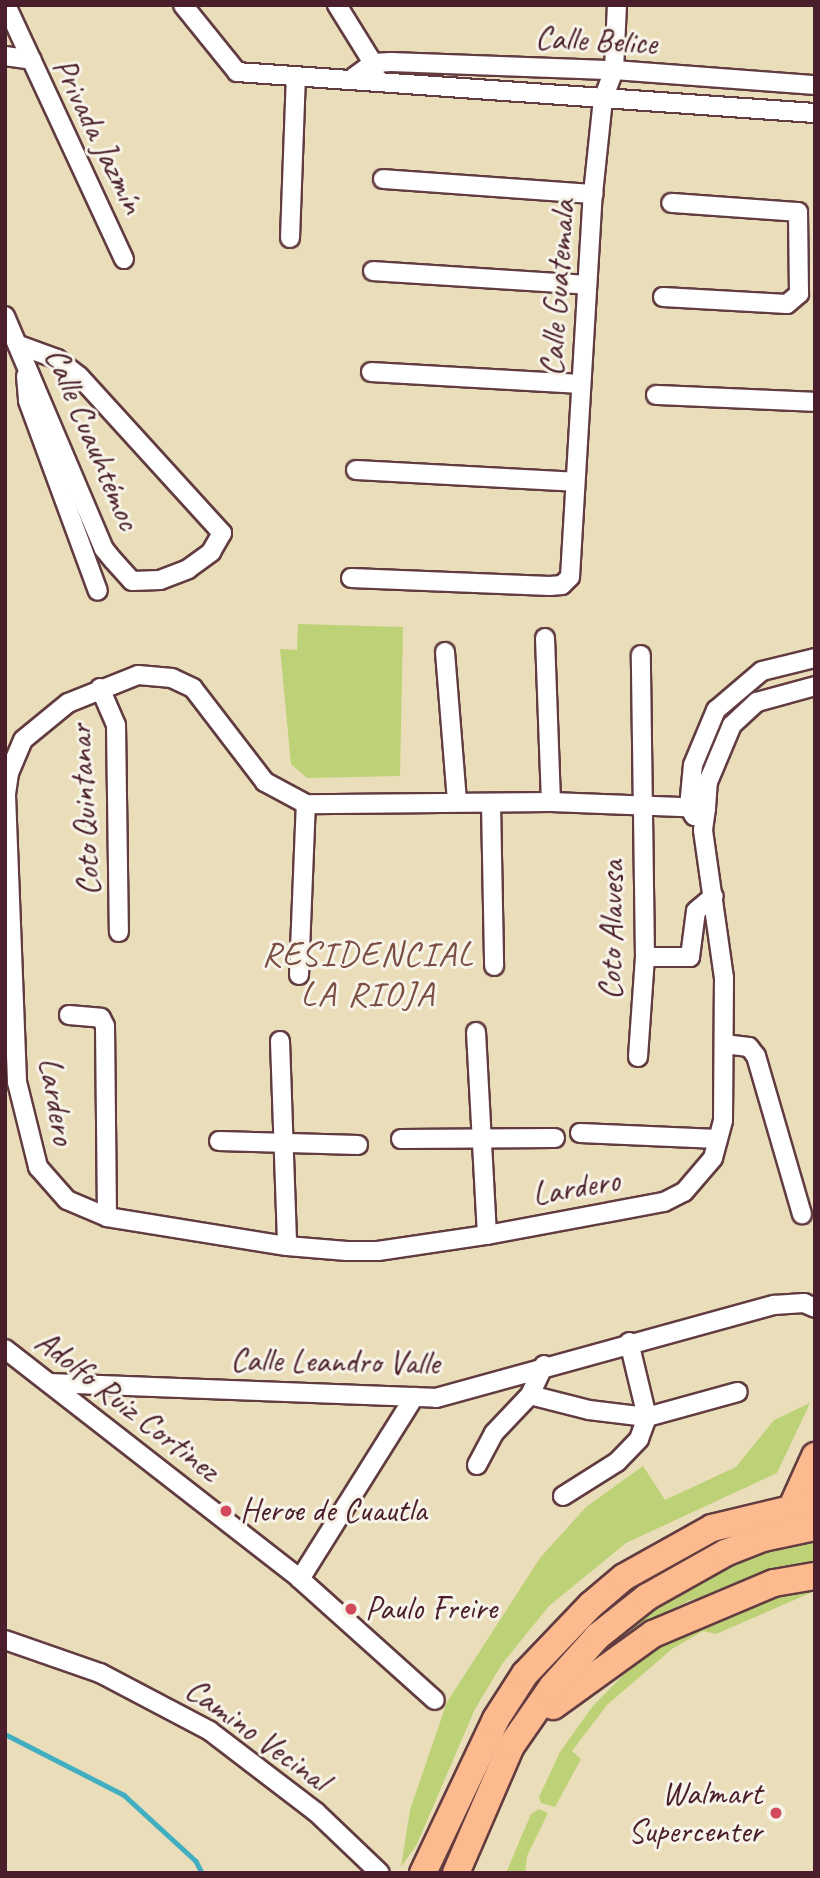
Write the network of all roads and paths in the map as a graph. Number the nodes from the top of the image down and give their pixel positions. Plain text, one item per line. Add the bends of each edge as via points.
1 (6, 5) edge
2 (184, 5) edge
3 (337, 5) edge
4 (617, 5) edge
5 (5, 56) edge
6 (32, 60) junction
7 (373, 62) junction
8 (614, 70) junction
9 (296, 76) junction
10 (354, 77) junction
11 (376, 84) junction
12 (815, 85) edge
13 (603, 99) junction
14 (815, 113) edge
15 (383, 179) dead end
16 (593, 194) junction
17 (671, 203) dead end
18 (290, 238) dead end
19 (124, 259) dead end
20 (808, 262) edge
21 (373, 271) dead end
22 (587, 285) junction
23 (663, 297) dead end
24 (5, 316) edge
25 (19, 345) junction
26 (27, 366) junction
27 (371, 372) dead end
28 (581, 384) junction
29 (656, 395) dead end
30 (815, 402) edge
31 (356, 470) dead end
32 (575, 482) junction
33 (351, 579) dead end
34 (98, 590) dead end
35 (545, 638) dead end
36 (445, 652) dead end
37 (641, 655) dead end
38 (815, 658) edge
39 (746, 681) junction
40 (815, 686) edge
41 (100, 688) junction
42 (757, 702) junction
43 (14, 740) edge
44 (457, 802) junction
45 (491, 803) junction
46 (551, 803) junction
47 (306, 804) junction
48 (642, 804) junction
49 (698, 807) junction
50 (714, 896) junction
51 (119, 932) dead end
52 (645, 957) junction
53 (494, 966) dead end
54 (299, 975) dead end
55 (69, 1014) dead end
56 (476, 1032) dead end
57 (280, 1041) dead end
58 (724, 1044) junction
59 (638, 1057) dead end
60 (580, 1133) dead end
61 (555, 1138) dead end
62 (401, 1139) dead end
63 (482, 1139) junction
64 (718, 1139) junction
65 (219, 1141) dead end
66 (284, 1142) junction
67 (358, 1145) dead end
68 (802, 1214) dead end
69 (107, 1217) junction
70 (487, 1234) junction
71 (287, 1246) junction
72 (815, 1308) edge
73 (629, 1342) junction
74 (5, 1349) edge
75 (544, 1365) junction
76 (51, 1383) junction
77 (737, 1392) dead end
78 (530, 1395) junction
79 (414, 1397) junction
80 (647, 1417) junction
81 (815, 1457) edge
82 (477, 1465) dead end
83 (563, 1496) dead end
84 (805, 1503) edge
85 (815, 1527) edge
86 (815, 1576) edge
87 (300, 1579) junction
88 (5, 1640) edge
89 (435, 1700) dead end
90 (511, 1746) junction
91 (380, 1873) edge
92 (423, 1873) edge
93 (456, 1873) edge

1 - 6 street
2 - 9 street, Calle Belice via 237,72
3 - 7 street
4 - 8 street, Calle Guatemala
5 - 6 street, Privada Jazmín
6 - 19 street, Privada Jazmín
7 - 8 street, Calle Belice
7 - 10 street
7 - 11 street
8 - 12 street, Calle Belice
8 - 13 street, Calle Guatemala
9 - 10 street, Calle Belice
9 - 18 street
10 - 11 street, Calle Belice
11 - 13 street, Calle Belice
13 - 14 street, Calle Belice
13 - 16 street, Calle Guatemala
15 - 16 street
16 - 22 street, Calle Guatemala
17 - 20 street via 798,212
20 - 23 street via 799,294 787,304
21 - 22 street
22 - 28 street, Calle Guatemala
24 - 25 street, Calle Cuauhtémoc
25 - 26 street, Calle Cuauhtémoc
25 - 26 street, Calle Cuauhtémoc via 57,359 79,376 222,534 211,552 188,569 160,580 132,581 104,549
26 - 34 street via 28,401
27 - 28 street
28 - 32 street, Calle Guatemala
29 - 30 street
31 - 32 street
32 - 33 street, Calle Guatemala via 570,578 562,585
35 - 46 street
36 - 44 street
37 - 48 street, Coto Alavesa
38 - 39 street via 779,664
39 - 42 street
39 - 49 street via 716,710 702,736 693,765
40 - 42 street
41 - 43 street, Lardero via 68,703
41 - 47 street, Lardero via 138,675 172,678 193,688 265,782
41 - 51 street, Coto Quintanar via 116,725
42 - 49 street via 732,725
43 - 69 street, Lardero via 6,795 17,1082 38,1167 67,1200
44 - 45 street, Lardero
44 - 47 street, Lardero
45 - 46 street, Lardero
45 - 53 street
46 - 48 street, Lardero
47 - 54 street
48 - 49 street, Lardero
48 - 52 street, Coto Alavesa
49 - 50 street, Lardero
50 - 52 street via 696,911 690,957
50 - 58 street, Lardero via 722,937
52 - 59 street, Coto Alavesa
55 - 69 street via 101,1018 105,1026
56 - 63 street
57 - 66 street
58 - 64 street, Lardero via 723,1120
58 - 68 street via 749,1047 760,1070
60 - 64 street
61 - 63 street
62 - 63 street
63 - 70 street
64 - 70 street, Lardero via 713,1158 699,1176 684,1192 664,1202
65 - 66 street
66 - 67 street
66 - 71 street
69 - 71 street, Lardero
70 - 71 street, Lardero via 378,1251
72 - 73 street, Calle Leandro Valle via 804,1303 774,1304
73 - 75 street, Calle Leandro Valle
73 - 80 street
74 - 76 street, Adolfo Ruiz Cortinez
75 - 78 street
75 - 79 street, Calle Leandro Valle via 453,1395
76 - 79 street, Calle Leandro Valle
76 - 87 street, Adolfo Ruiz Cortinez
77 - 80 street
78 - 80 street via 589,1410
78 - 82 street via 494,1433
79 - 87 street
80 - 83 street via 631,1451
81 - 84 highway
84 - 92 highway via 735,1519 659,1555 624,1577 556,1639 525,1674 496,1719
85 - 90 highway via 763,1538 725,1553 647,1597 577,1659
86 - 90 highway via 761,1588 653,1634 581,1682
87 - 89 street, Adolfo Ruiz Cortinez
88 - 91 street, Camino Vecinal via 100,1673 210,1731 316,1812
90 - 93 highway

